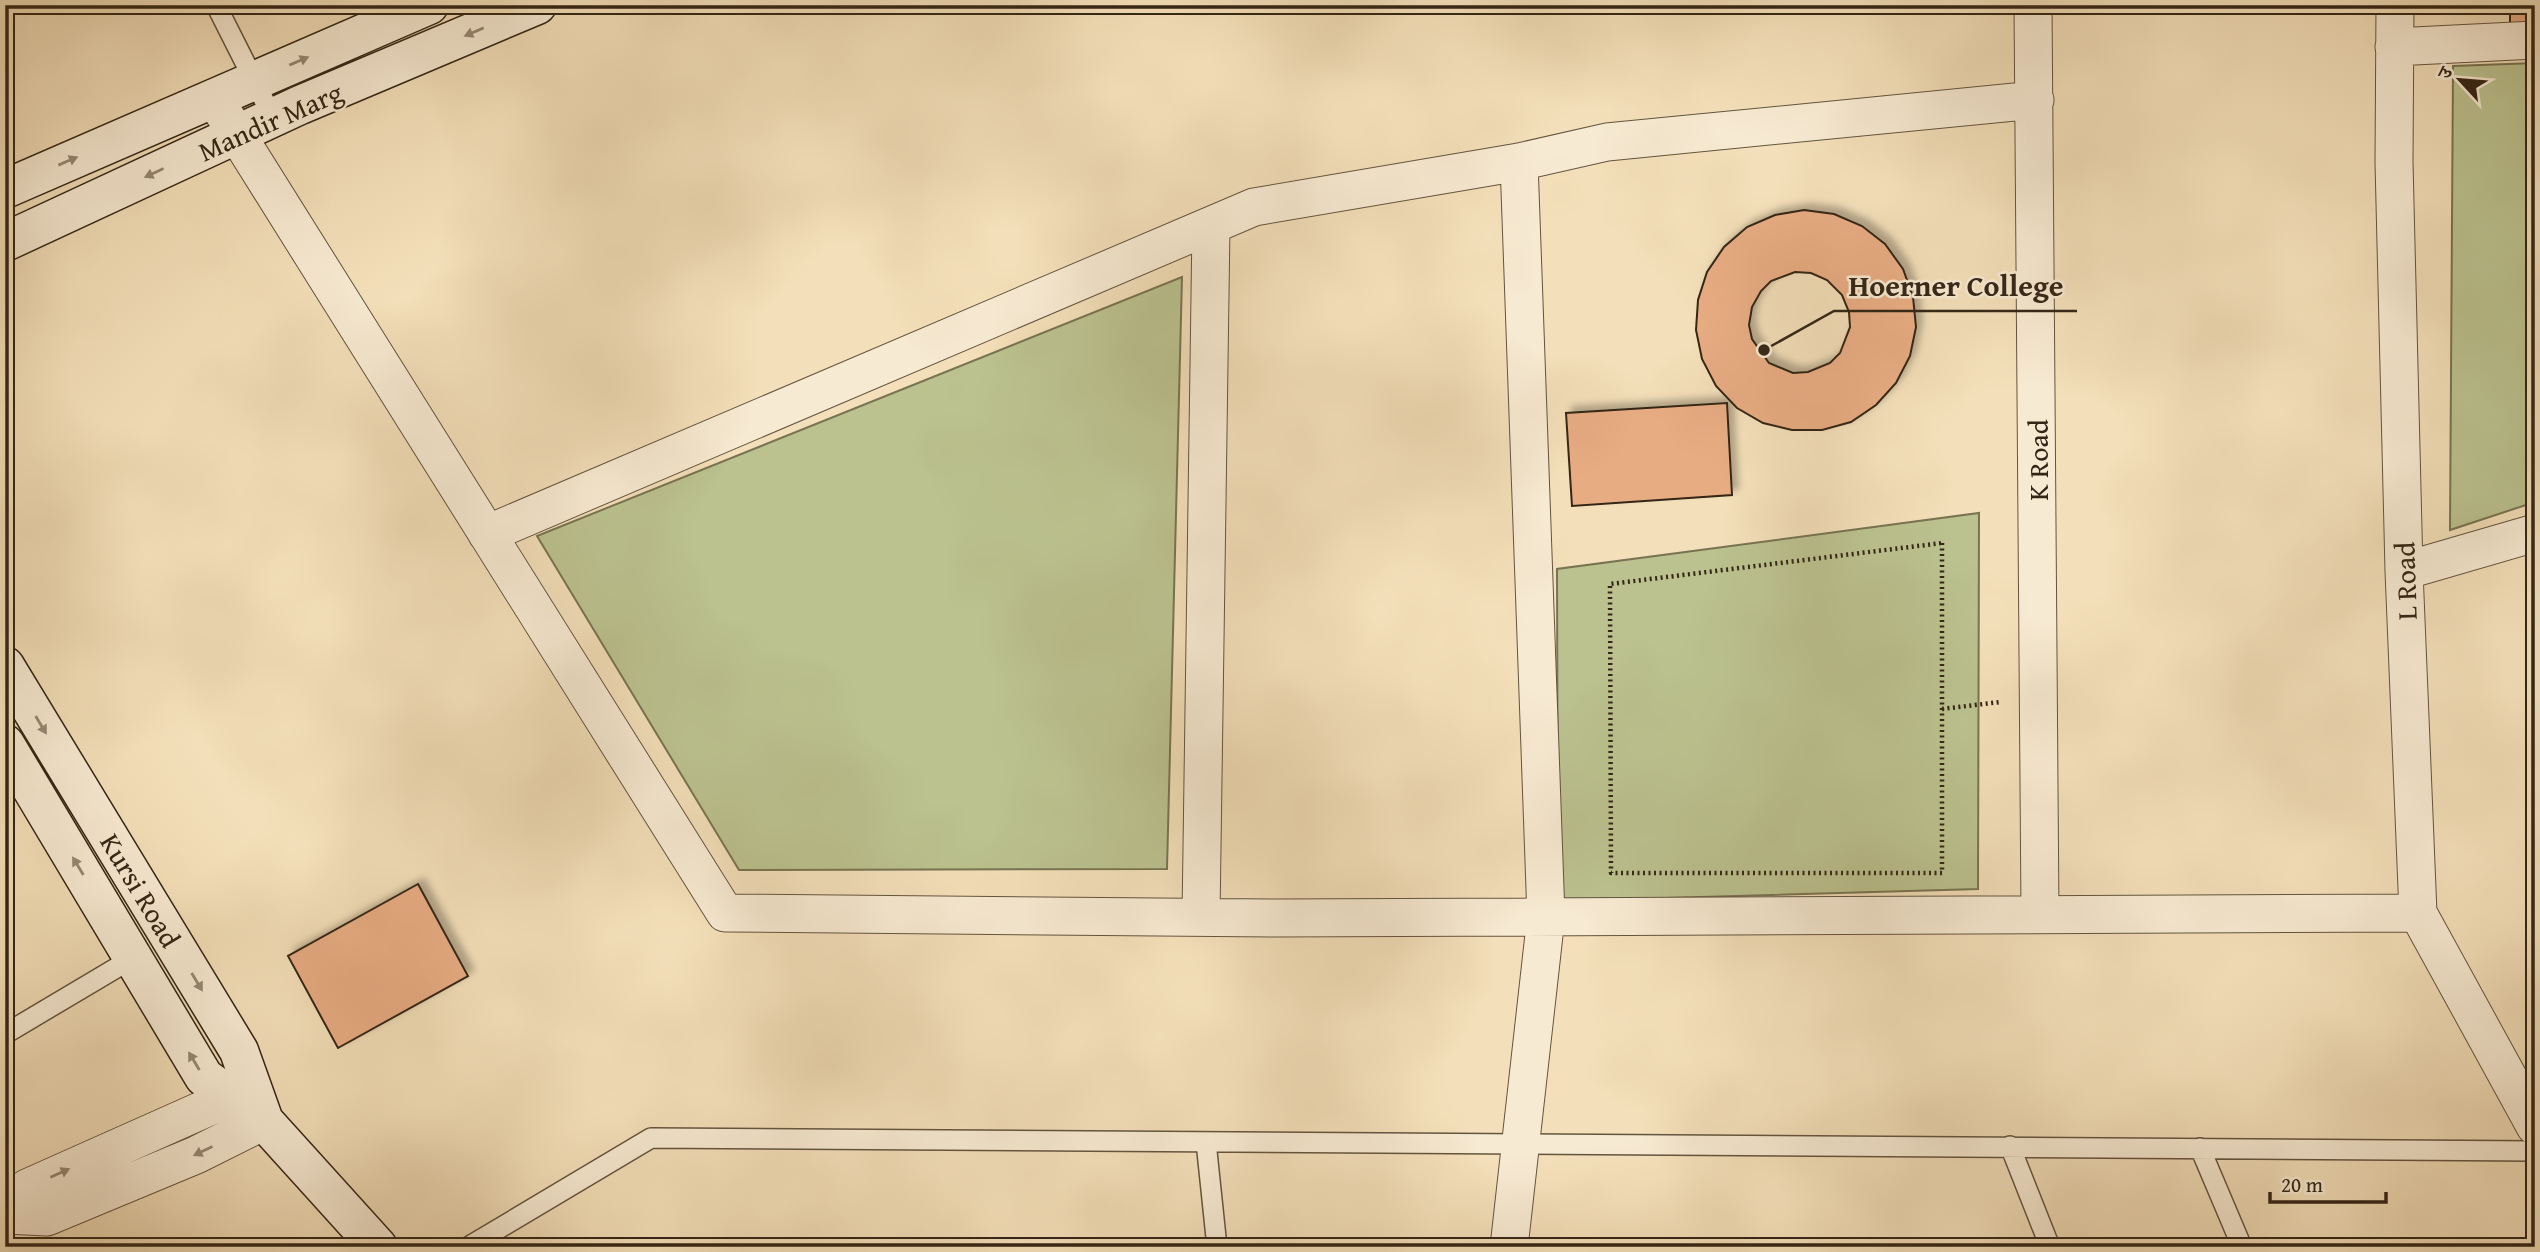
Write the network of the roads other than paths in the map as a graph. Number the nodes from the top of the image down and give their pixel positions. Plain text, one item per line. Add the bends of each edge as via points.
1 (216, 5) edge
2 (429, 5) edge
3 (537, 5) edge
4 (2033, 5) edge
5 (2395, 5) edge
6 (2535, 40) edge
7 (2395, 47) junction
8 (254, 81) junction
9 (214, 98) junction
10 (2035, 100) junction
11 (273, 118) junction
12 (236, 135) junction
13 (1519, 162) junction
14 (5, 189) edge
15 (1211, 226) junction
16 (5, 242) edge
17 (2535, 533) edge
18 (487, 534) junction
19 (2404, 571) junction
20 (5, 666) edge
21 (5, 744) edge
22 (2418, 913) junction
23 (2040, 914) junction
24 (1546, 917) junction
25 (1201, 918) junction
26 (133, 958) junction
27 (5, 1034) edge
28 (229, 1098) junction
29 (264, 1121) junction
30 (2535, 1126) edge
31 (1206, 1142) junction
32 (1520, 1145) junction
33 (2010, 1146) junction
34 (2200, 1148) junction
35 (2535, 1151) edge
36 (7, 1214) edge
37 (378, 1247) edge
38 (468, 1247) edge
39 (1217, 1247) edge
40 (1508, 1247) edge
41 (2050, 1247) edge
42 (2242, 1247) edge

1 - 8 lane
8 -> 2 main road
3 -> 11 main road, Mandir Marg
4 - 10 street, K Road
5 - 7 street, L Road
6 - 7 street
7 - 19 street, L Road
8 - 9 main road
8 - 11 lane
9 - 12 street
14 -> 9 main road
10 - 13 street via 1607,142
10 - 23 street, K Road
11 - 12 main road, Mandir Marg
12 -> 16 main road, Mandir Marg
12 - 18 street
13 - 15 street via 1254,207
13 - 24 street
15 - 18 street
15 - 25 street
17 - 19 street
18 - 25 street via 725,913
19 - 22 street, L Road
20 -> 29 main road, Kursi Road via 239,1051
26 -> 21 main road, Kursi Road
22 - 23 street
22 - 30 street, L Road
23 - 24 street
24 - 25 street
24 - 32 street
26 - 27 lane
28 -> 26 main road, Kursi Road via 204,1077
28 - 29 main road, Kursi Road
36 -> 28 street via 27,1188
29 -> 36 street via 196,1155 47,1217
29 - 37 main road, Kursi Road
31 - 32 lane
31 - 38 lane via 651,1138
31 - 39 lane
32 - 33 lane
32 - 40 street
33 - 34 lane
33 - 41 lane
34 - 35 lane
34 - 42 lane

